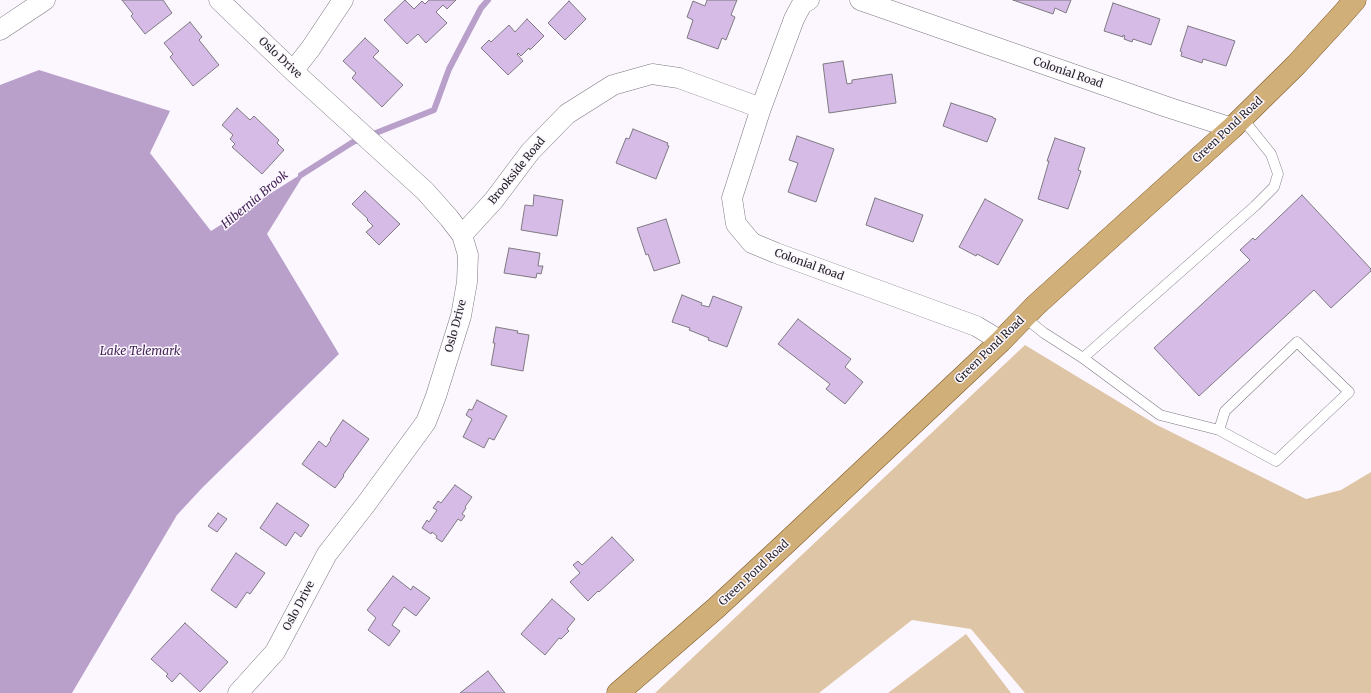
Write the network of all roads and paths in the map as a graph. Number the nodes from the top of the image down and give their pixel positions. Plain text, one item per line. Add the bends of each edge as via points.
1 (45, 0) edge
2 (220, 0) edge
3 (343, 0) edge
4 (810, 0) edge
5 (860, 0) edge
6 (1355, 0) edge
7 (0, 30) edge
8 (294, 71) junction
9 (760, 108) junction
10 (1237, 123) junction
11 (462, 235) junction
12 (1024, 317) junction
13 (1000, 341) junction
14 (1083, 358) junction
15 (1219, 430) junction
16 (238, 693) edge
17 (618, 693) edge

1 - 7 street
2 - 8 street, Oslo Drive
3 - 8 street
4 - 9 street, Colonial Road via 802,4 794,19
5 - 10 street, Colonial Road via 1167,108
6 - 10 main road, Green Pond Road via 1296,65
8 - 11 street, Oslo Drive via 425,191
9 - 11 street, Brookside Road via 679,78 652,74 613,85 566,114 530,152 494,200
9 - 13 street, Colonial Road via 732,198 736,224 752,243 976,326
10 - 12 main road, Green Pond Road
10 - 14 lane via 1271,154 1278,174 1274,186 1249,212
11 - 16 street, Oslo Drive via 468,255 467,282 461,316 426,422 327,554 274,652
12 - 13 main road, Green Pond Road
12 - 14 lane
13 - 17 main road, Green Pond Road via 786,544
14 - 15 lane via 1160,416
15 - 15 lane via 1276,461 1349,392 1298,342 1225,412

